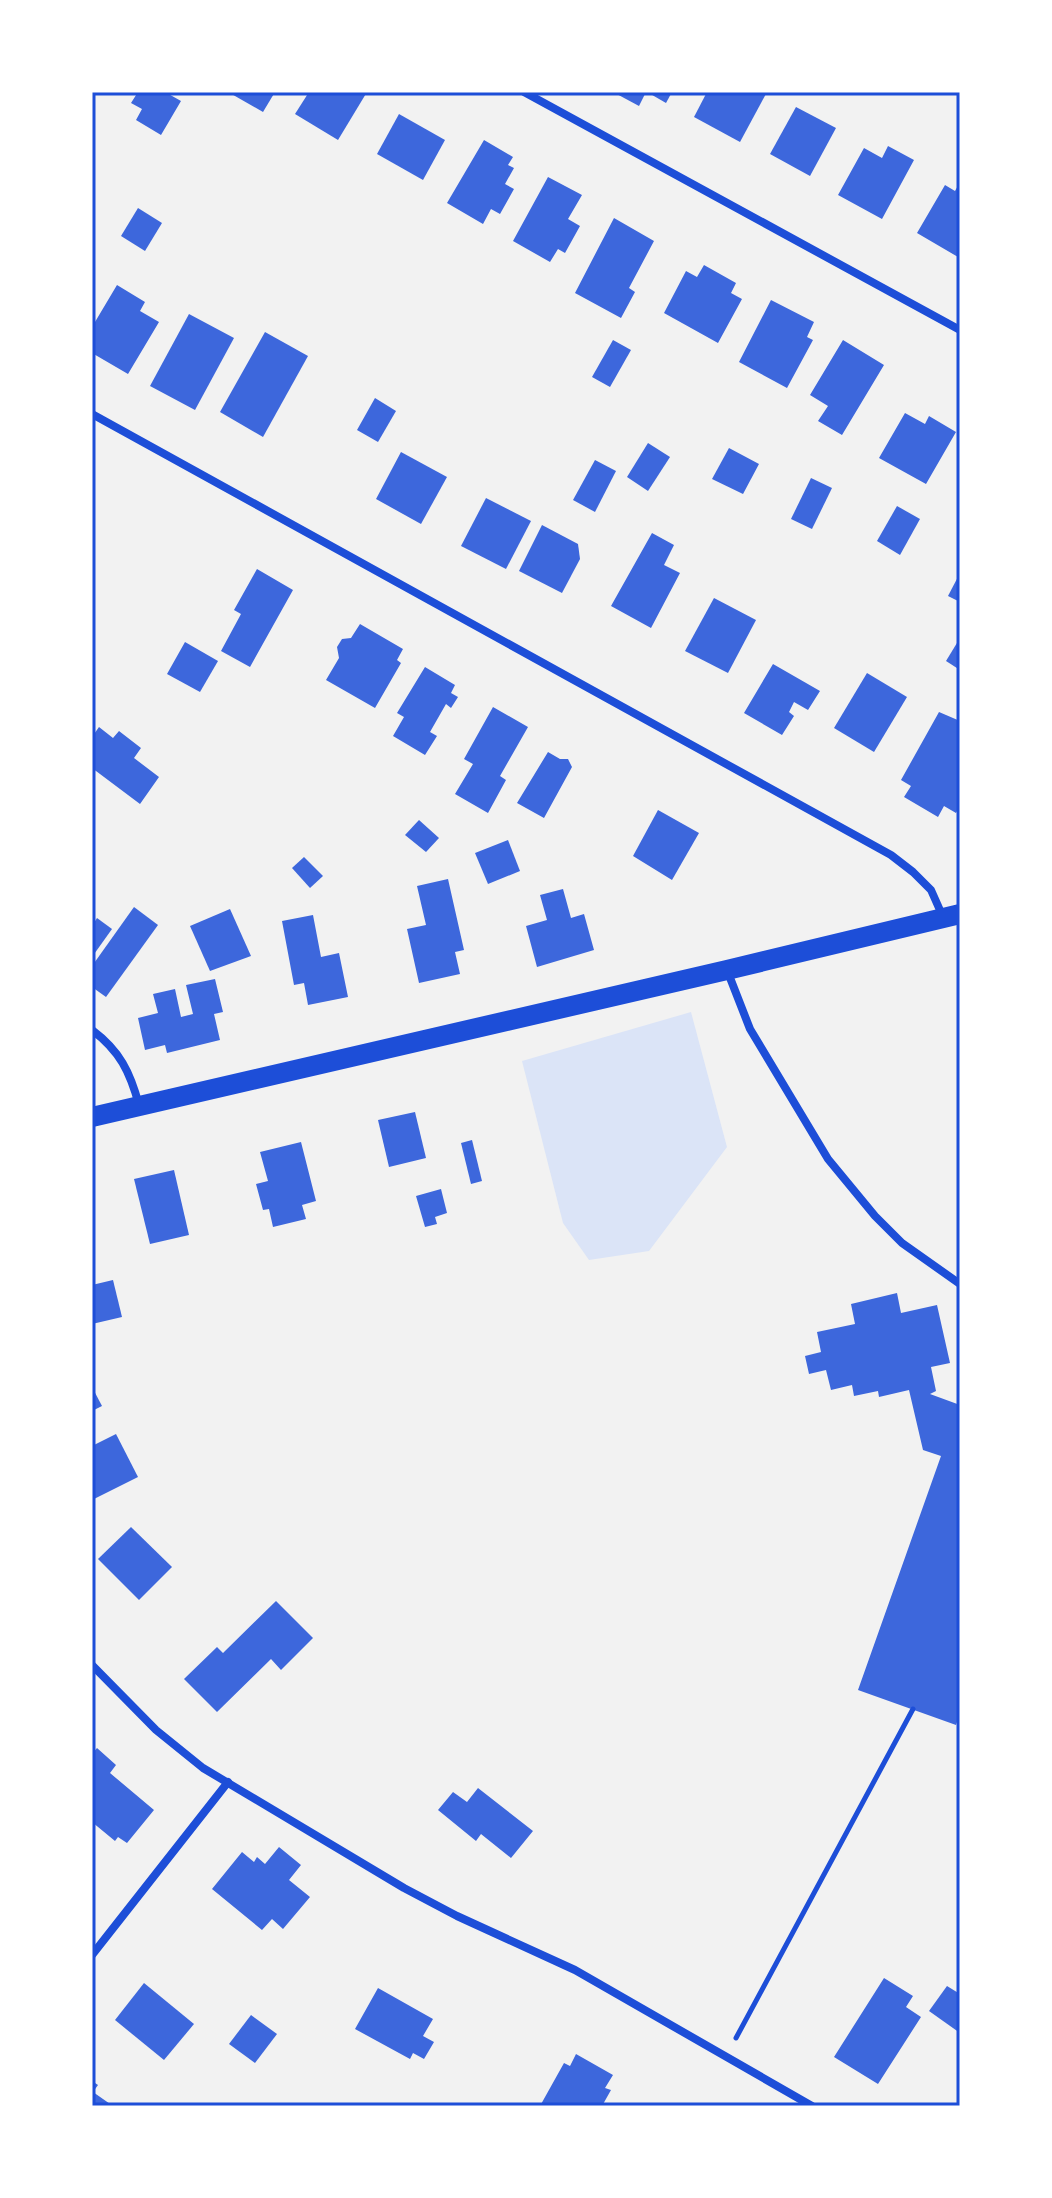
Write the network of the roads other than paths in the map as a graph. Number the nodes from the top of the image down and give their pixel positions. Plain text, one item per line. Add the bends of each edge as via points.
1 (524, 92) edge
2 (960, 330) edge
3 (92, 414) edge
4 (952, 916) edge
5 (727, 970) junction
6 (92, 1030) edge
7 (140, 1106) junction
8 (92, 1117) edge
9 (960, 1284) edge
10 (92, 1665) edge
11 (228, 1782) junction
12 (92, 1955) edge
13 (812, 2106) edge

1 - 2 street
3 - 4 street via 891,855
4 - 5 main road
5 - 7 main road
5 - 9 street via 750,1029 828,1159 902,1243
6 - 7 street via 120,1056
7 - 8 main road
10 - 11 street via 156,1730
11 - 12 street
11 - 13 street via 404,1888 630,2000

